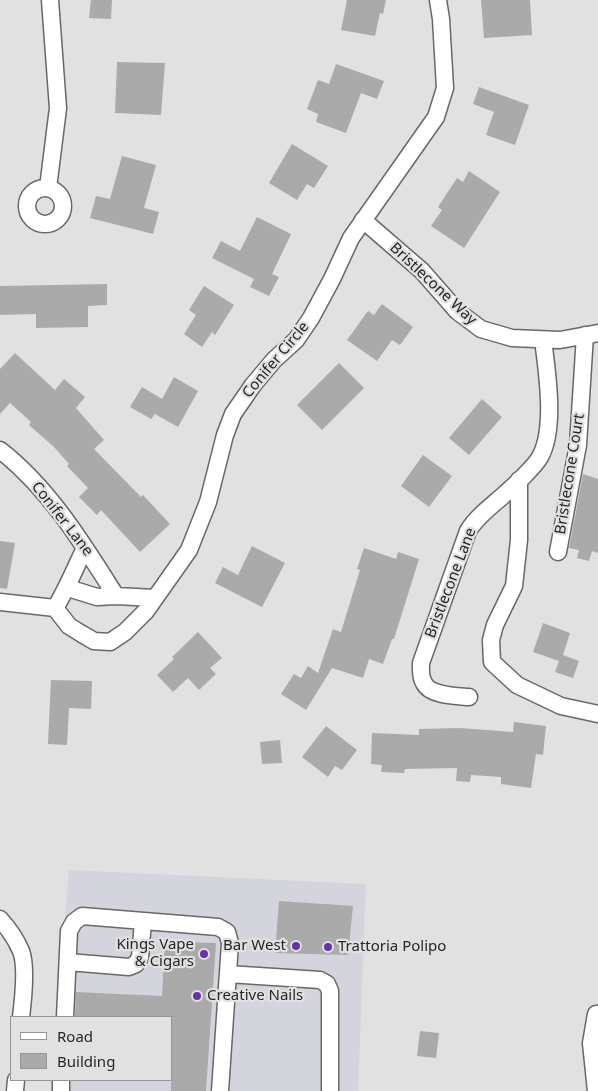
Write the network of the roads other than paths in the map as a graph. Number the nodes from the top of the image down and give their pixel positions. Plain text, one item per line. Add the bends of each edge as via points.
1 (50, 0) edge
2 (438, 0) edge
3 (48, 188) dead end
4 (363, 220) junction
5 (592, 334) edge
6 (543, 340) junction
7 (0, 450) edge
8 (519, 480) junction
9 (86, 548) junction
10 (558, 552) dead end
11 (68, 588) junction
12 (116, 596) junction
13 (155, 598) junction
14 (0, 602) edge
15 (55, 608) junction
16 (470, 697) dead end
17 (598, 714) edge
18 (0, 919) edge
19 (143, 921) junction
20 (68, 962) junction
21 (228, 974) junction
22 (598, 1014) edge
23 (21, 1016) edge
24 (65, 1016) edge
25 (220, 1091) edge
26 (330, 1091) edge
27 (596, 1091) edge

1 - 3 street via 58,108
2 - 4 street, Conifer Circle via 445,88 436,116
4 - 6 street, Bristlecone Way via 422,271 457,311 481,329 512,338
4 - 13 street, Conifer Circle via 311,318 296,340 253,385 234,414 225,435 208,502 189,550
5 - 6 street, Bristlecone Way
5 - 10 street, Bristlecone Court via 578,445
6 - 8 street, Bristlecone Lane via 548,432 540,457
7 - 9 street, Conifer Lane via 35,482
8 - 16 street, Bristlecone Lane via 468,531 421,663 427,688 442,694
8 - 17 street via 519,540 514,586 495,625 491,640 492,662 517,685 561,706
9 - 11 street via 72,573
9 - 12 street, Conifer Lane
11 - 12 street via 97,597
11 - 15 street
12 - 13 street
13 - 15 street, Conifer Circle via 146,612 110,642 94,641 69,626
14 - 15 street
18 - 23 street via 22,953
19 - 20 street via 82,916 69,931
19 - 20 street via 140,957 136,964 129,967
19 - 21 street via 218,927 227,932 230,943
20 - 24 street
21 - 25 street
21 - 26 street via 320,980 327,984 330,991
22 - 27 street via 591,1043

